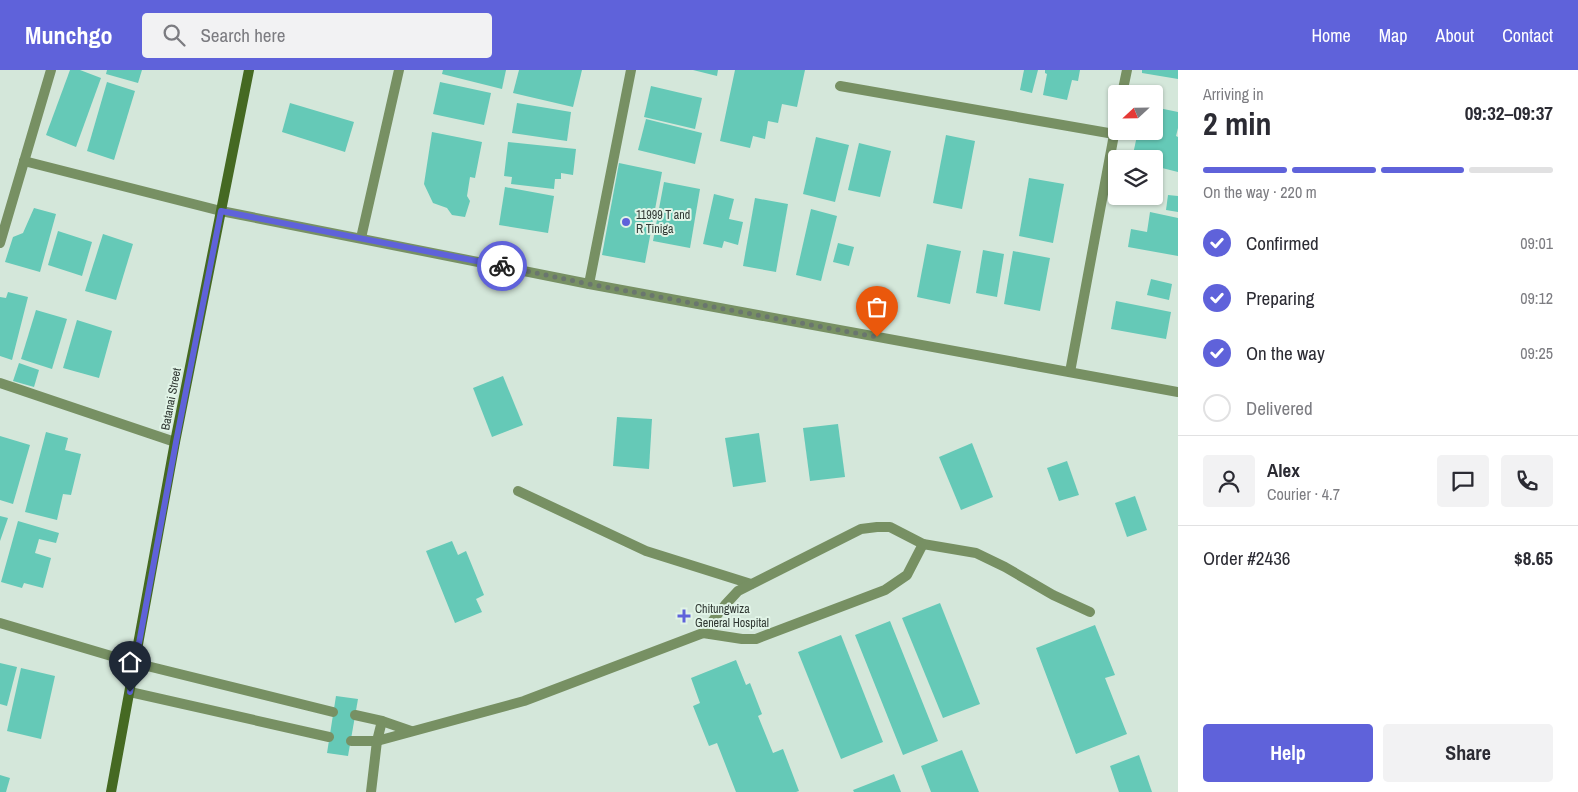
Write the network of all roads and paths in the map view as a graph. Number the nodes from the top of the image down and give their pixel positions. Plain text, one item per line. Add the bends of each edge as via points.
1 (51, 70) edge
2 (249, 70) edge
3 (400, 70) edge
4 (631, 70) edge
5 (1127, 70) edge
6 (1124, 85) edge
7 (840, 86) dead end
8 (1108, 128) edge
9 (1113, 140) edge
10 (24, 160) junction
11 (221, 211) junction
12 (361, 238) junction
13 (0, 243) edge
14 (589, 284) junction
15 (1070, 372) junction
16 (0, 383) edge
17 (1178, 392) edge
18 (176, 442) junction
19 (518, 491) dead end
20 (923, 544) junction
21 (750, 584) junction
22 (1090, 612) dead end
23 (0, 623) edge
24 (703, 633) junction
25 (135, 663) junction
26 (130, 692) junction
27 (333, 712) dead end
28 (355, 715) dead end
29 (382, 722) junction
30 (412, 731) junction
31 (329, 737) dead end
32 (377, 741) junction
33 (351, 742) dead end
34 (111, 792) edge
35 (371, 792) edge

1 - 10 street
2 - 11 street, Batanai Street
3 - 12 street
4 - 14 street
5 - 6 street
7 - 8 street
9 - 15 street
10 - 11 street
10 - 13 street
11 - 12 street
11 - 18 street, Batanai Street
12 - 14 street
14 - 15 street
15 - 17 street
16 - 18 street
18 - 25 street, Batanai Street
19 - 21 street via 646,551
20 - 21 street via 890,527 861,529
20 - 22 street via 976,553
20 - 24 street via 907,575 885,590 756,639
21 - 24 street via 738,591
23 - 25 street
24 - 30 street via 524,701
25 - 26 street, Batanai Street
25 - 27 street
26 - 31 street
26 - 34 street, Batanai Street
28 - 29 street
29 - 30 street
29 - 32 street
30 - 32 street
32 - 33 street
32 - 35 street

